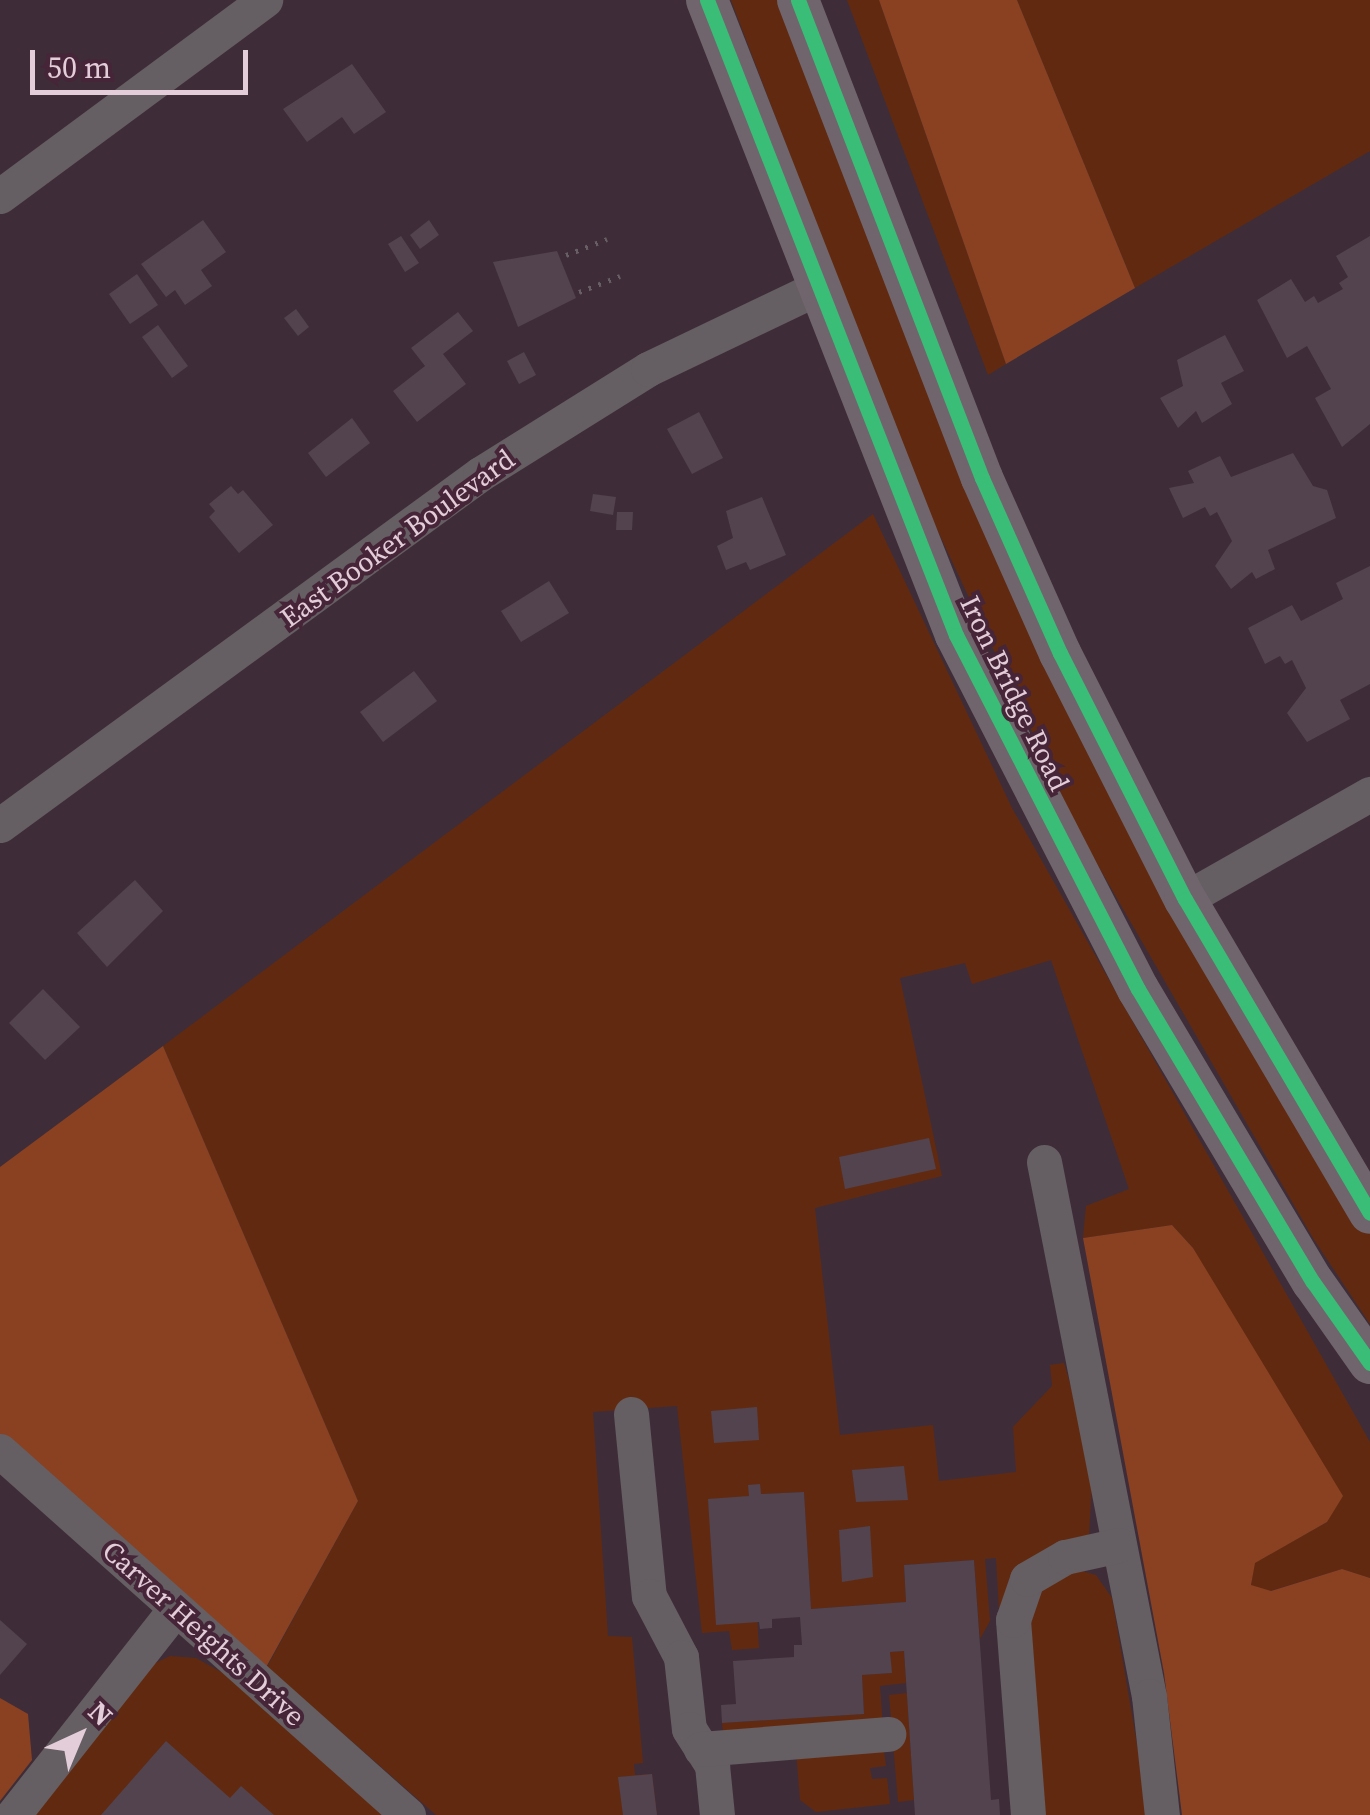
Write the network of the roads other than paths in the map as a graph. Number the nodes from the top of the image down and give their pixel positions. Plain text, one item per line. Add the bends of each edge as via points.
1 (266, 0) edge
2 (708, 0) edge
3 (798, 0) edge
4 (0, 196) edge
5 (816, 288) junction
6 (1370, 794) edge
7 (0, 825) edge
8 (1184, 898) junction
9 (1044, 1162) dead end
10 (1370, 1214) edge
11 (1370, 1364) edge
12 (631, 1414) dead end
13 (0, 1451) edge
14 (1119, 1545) junction
15 (176, 1608) junction
16 (888, 1734) dead end
17 (701, 1748) junction
18 (13, 1815) edge
19 (408, 1815) edge
20 (717, 1815) edge
21 (1028, 1815) edge
22 (1162, 1815) edge

1 - 4 street
2 - 5 main road, Iron Bridge Road
3 - 8 main road via 982,478 1060,652
5 - 7 street, East Booker Boulevard via 648,369 480,474
5 - 11 main road, Iron Bridge Road via 956,635 1055,832 1226,1142
6 - 8 street
8 - 10 main road
9 - 14 street
12 - 17 street via 650,1596 681,1657 689,1728
13 - 15 street, Carver Heights Drive
14 - 21 street via 1065,1557 1027,1579 1013,1620
14 - 22 street via 1149,1696
15 - 18 street
15 - 19 street, Carver Heights Drive
16 - 17 street
17 - 20 street via 712,1765

